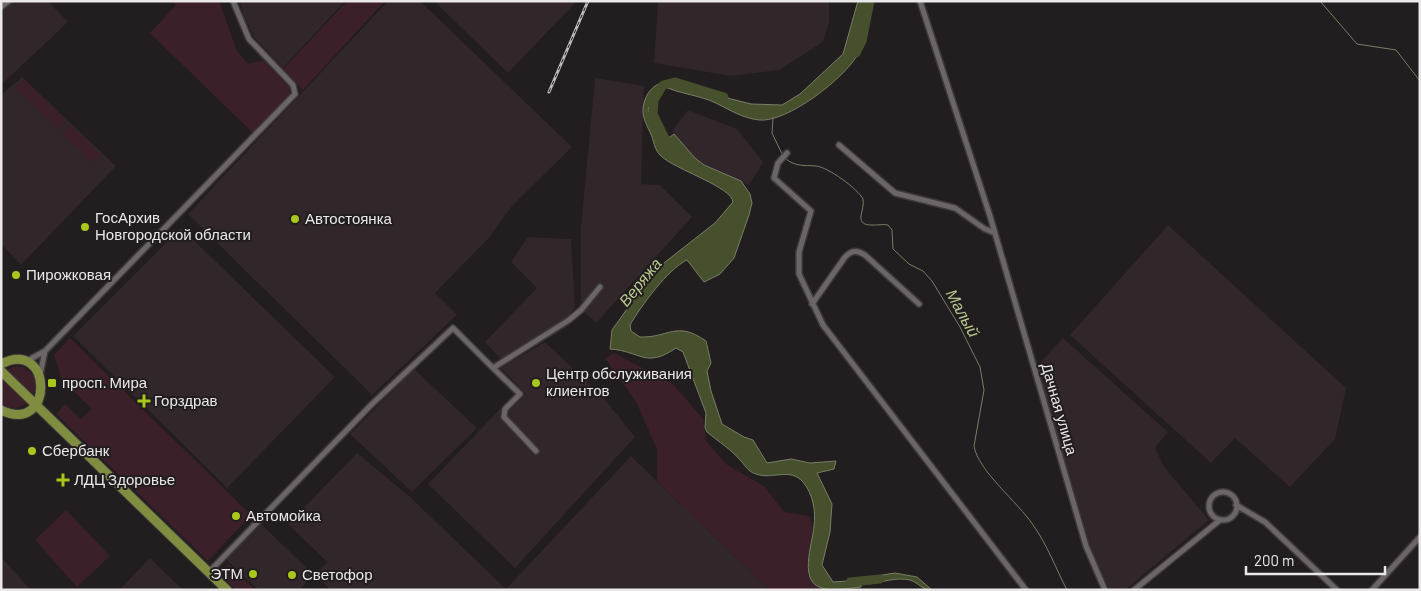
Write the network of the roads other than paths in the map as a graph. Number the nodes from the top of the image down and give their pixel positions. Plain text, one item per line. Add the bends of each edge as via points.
1 (9, 1) edge
2 (233, 1) edge
3 (920, 1) edge
4 (1, 7) edge
5 (839, 145) dead end
6 (787, 153) dead end
7 (995, 233) junction
8 (600, 287) dead end
9 (812, 304) junction
10 (919, 304) dead end
11 (45, 350) junction
12 (25, 362) junction
13 (1, 364) edge
14 (493, 368) junction
15 (1, 371) edge
16 (40, 375) junction
17 (36, 404) junction
18 (1, 410) edge
19 (12, 414) junction
20 (1, 420) edge
21 (536, 451) dead end
22 (1236, 505) junction
23 (1220, 520) junction
24 (1420, 537) edge
25 (209, 572) junction
26 (227, 590) edge
27 (1026, 590) edge
28 (1105, 590) edge
29 (1134, 590) edge
30 (1337, 590) edge
31 (1372, 590) edge

1 - 4 street
2 - 11 street via 249,39 293,85 295,94
3 - 7 street, Дачная улица
5 - 7 street via 895,192 955,208
6 - 9 street via 778,163 774,178 811,211 799,252 799,274
7 - 28 street, Дачная улица via 1086,546
8 - 14 street via 569,320
9 - 10 street via 845,257 853,251 865,255
9 - 27 street via 823,325
11 - 12 street
11 - 16 street
12 - 13 main road via 14,360
12 - 16 main road
14 - 21 street via 520,394 505,409 504,417
14 - 25 street via 453,328 371,405
15 - 17 main road
16 - 17 main road via 42,390
17 - 19 main road via 25,412
17 - 25 main road
18 - 19 main road
19 - 20 main road
22 - 23 street via 1232,517
22 - 23 street via 1228,494 1216,494 1211,499 1210,510
22 - 30 street via 1265,522
23 - 29 street
24 - 31 street
25 - 26 main road

